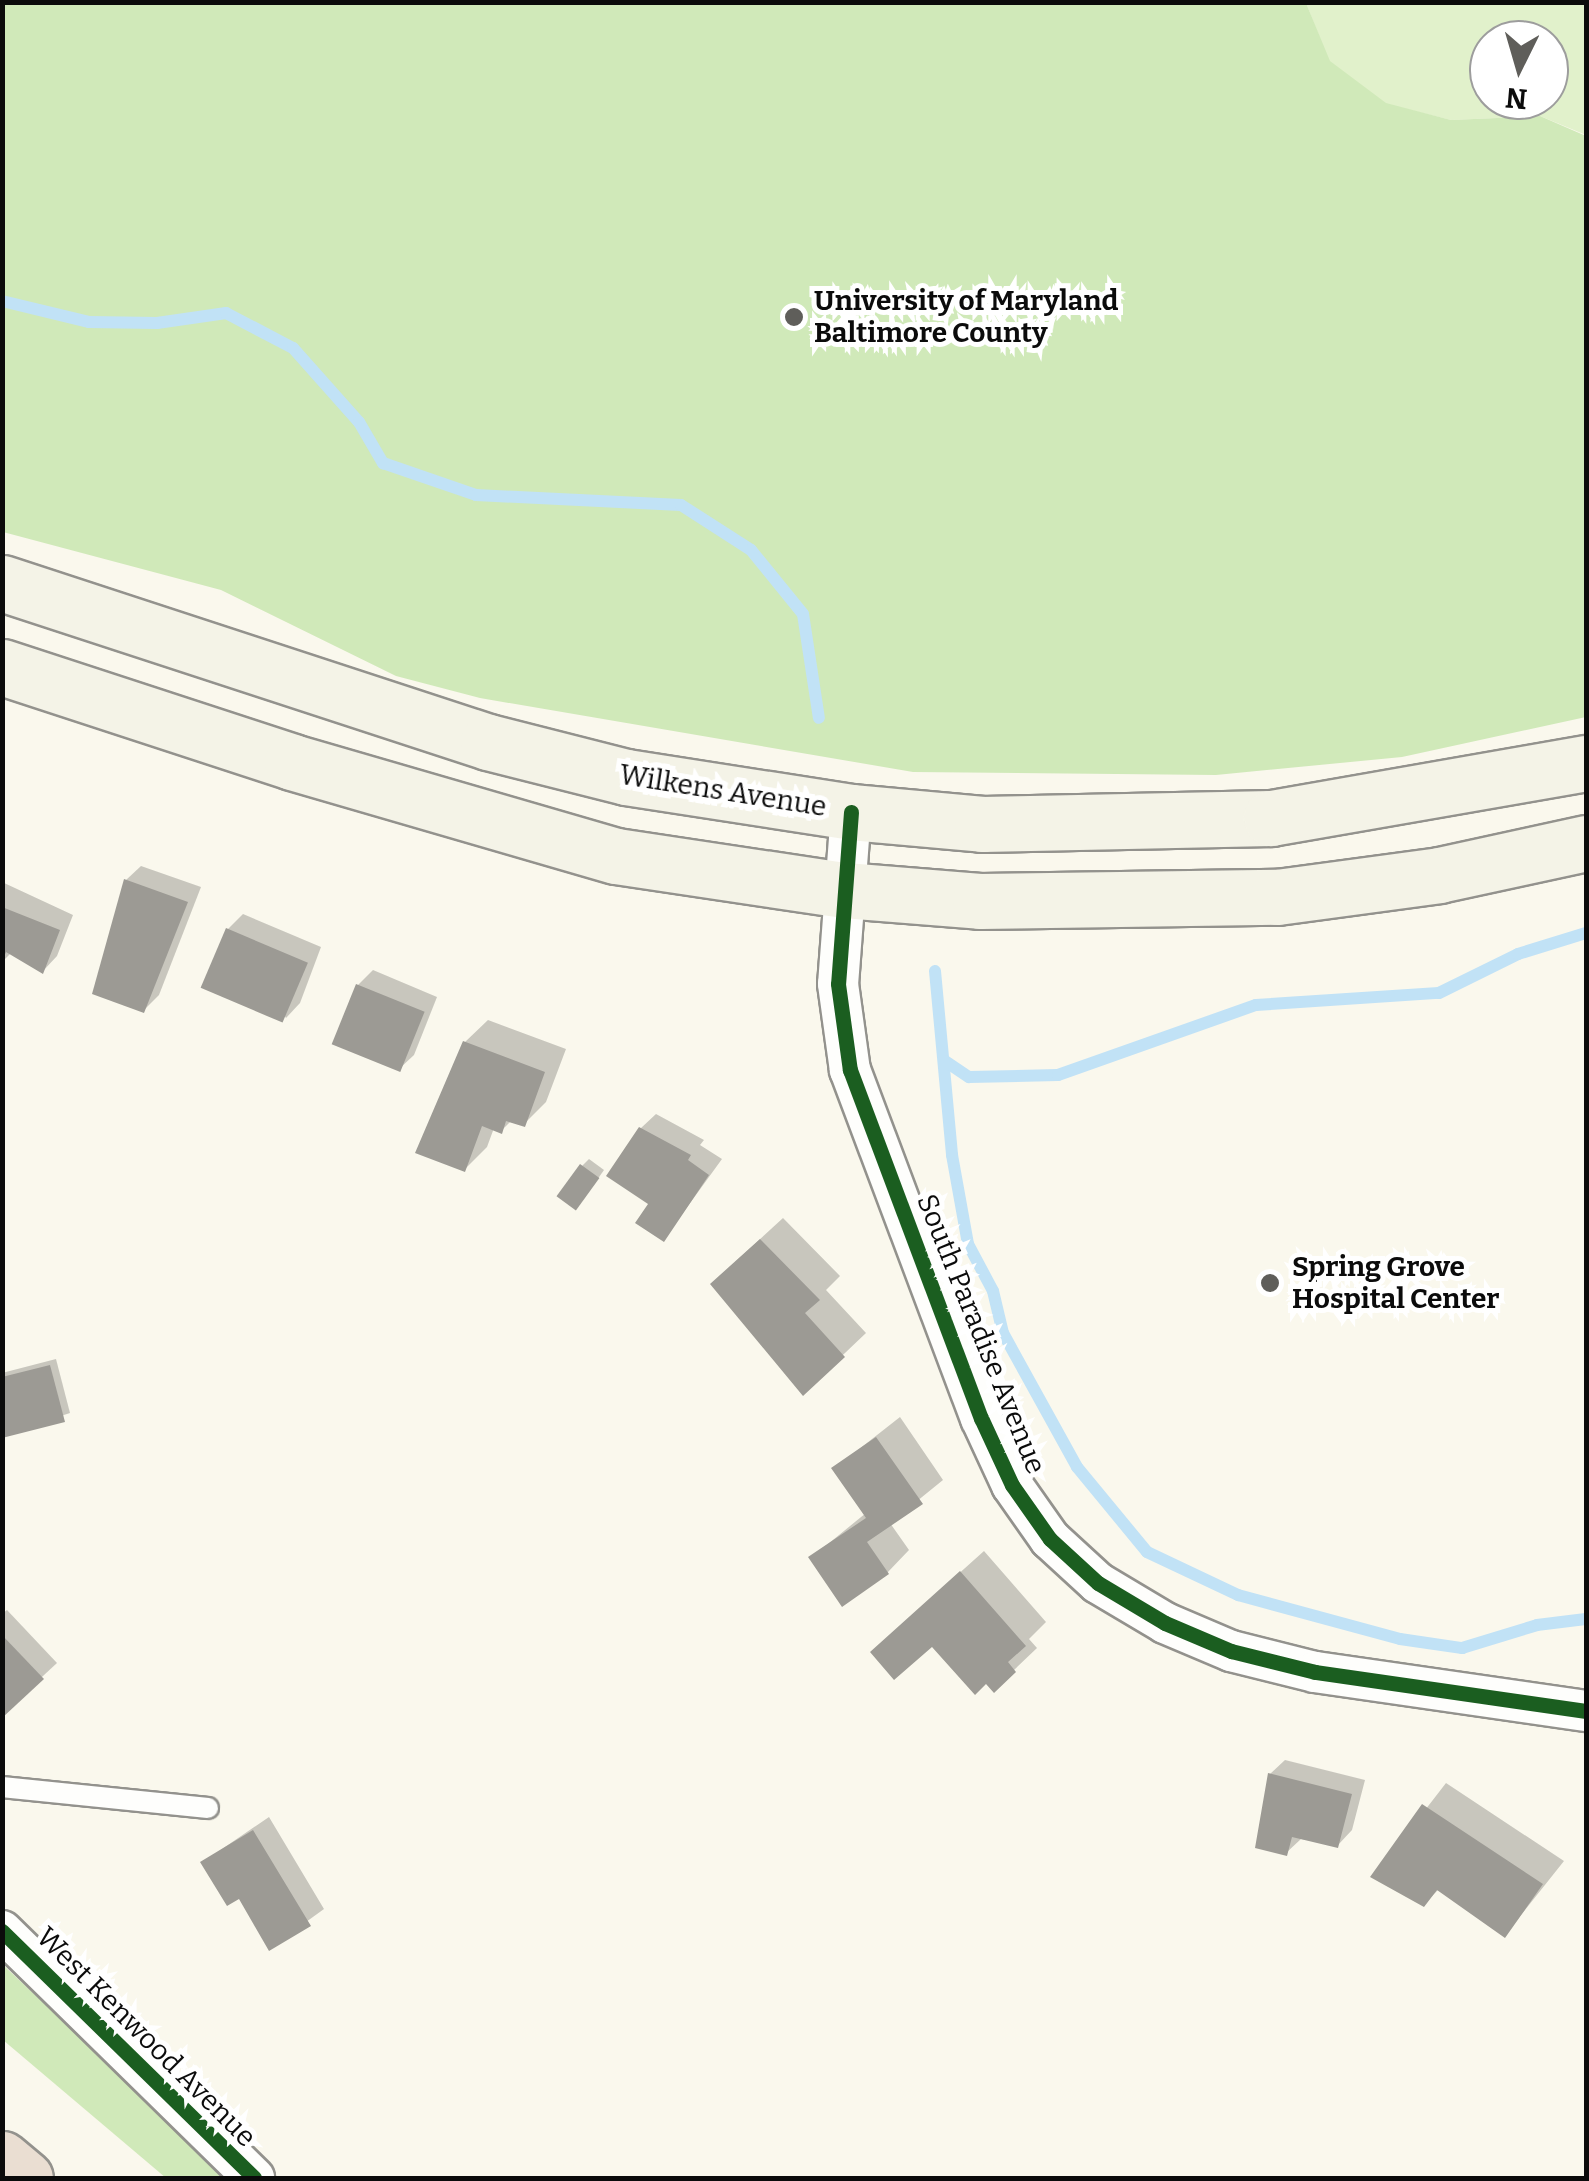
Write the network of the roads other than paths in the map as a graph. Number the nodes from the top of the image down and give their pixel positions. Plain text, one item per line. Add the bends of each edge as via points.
1 (2, 583) edge
2 (2, 667) edge
3 (1586, 763) edge
4 (851, 812) junction
5 (1586, 842) edge
6 (844, 890) junction
7 (1586, 1711) edge
8 (2, 1787) edge
9 (208, 1808) dead end
10 (2, 1931) edge
11 (2, 2159) edge
12 (24, 2178) edge
13 (254, 2178) edge

1 - 4 main road, Wilkens Avenue via 488,742 626,778
2 - 6 main road via 292,762 616,856
3 - 4 main road, Wilkens Avenue via 1271,818 982,824
4 - 6 street, South Paradise Avenue
5 - 6 main road via 1439,875 1277,897 980,901
6 - 7 street, South Paradise Avenue via 838,984 850,1070 981,1418 1012,1485 1050,1539 1098,1583 1230,1651 1314,1672
8 - 9 lane
10 - 13 street, West Kenwood Avenue
11 - 12 highway

